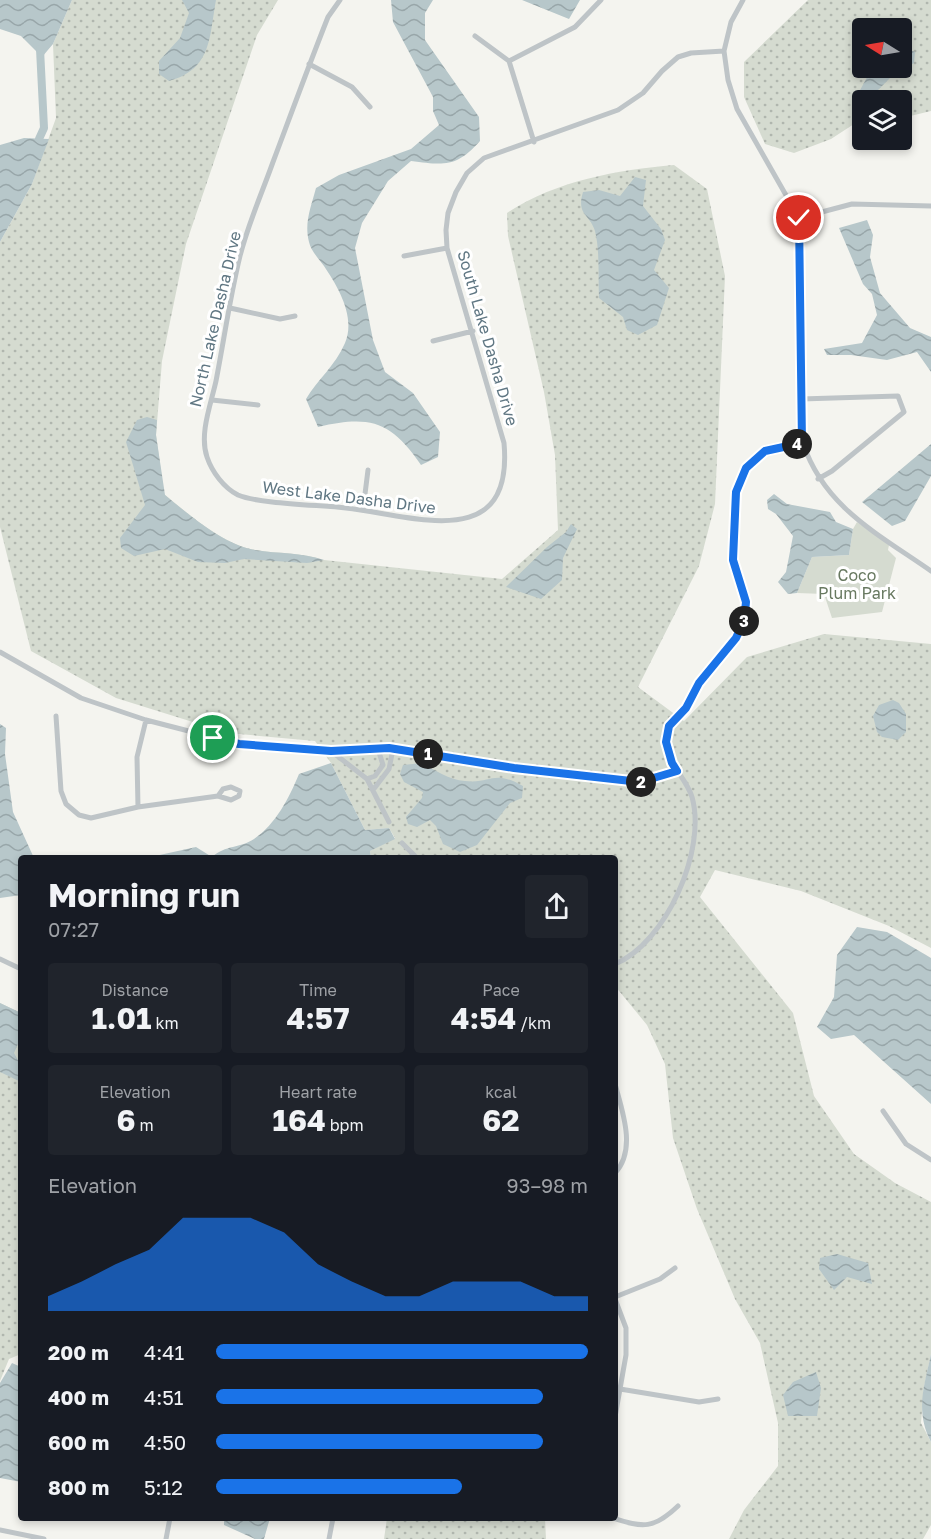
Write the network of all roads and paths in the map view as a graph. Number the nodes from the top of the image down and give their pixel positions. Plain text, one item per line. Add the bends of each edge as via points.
1 (340, 0) edge
2 (601, 0) edge
3 (743, 0) edge
4 (475, 36) dead end
5 (724, 51) junction
6 (509, 61) junction
7 (309, 64) junction
8 (370, 107) dead end
9 (534, 142) junction
10 (931, 206) edge
11 (799, 218) junction
12 (447, 248) junction
13 (404, 256) dead end
14 (230, 308) junction
15 (295, 316) dead end
16 (473, 331) junction
17 (433, 341) dead end
18 (801, 399) junction
19 (212, 400) junction
20 (258, 405) dead end
21 (802, 443) junction
22 (368, 470) dead end
23 (818, 479) junction
24 (503, 482) joint
25 (248, 498) joint
26 (363, 510) junction
27 (931, 571) edge
28 (0, 652) edge
29 (56, 716) dead end
30 (146, 720) junction
31 (378, 749) junction
32 (393, 749) junction
33 (331, 751) junction
34 (677, 771) junction
35 (367, 779) junction
36 (373, 790) junction
37 (218, 796) dead end
38 (138, 807) junction
39 (389, 822) dead end
40 (402, 843) dead end
41 (414, 855) edge
42 (0, 959) edge
43 (618, 962) edge
44 (18, 968) edge
45 (618, 1096) edge
46 (883, 1112) dead end
47 (931, 1160) edge
48 (618, 1168) edge
49 (675, 1268) dead end
50 (618, 1297) edge
51 (618, 1306) edge
52 (620, 1389) junction
53 (718, 1399) dead end
54 (618, 1400) edge
55 (678, 1506) dead end
56 (618, 1520) edge
57 (169, 1521) edge
58 (332, 1521) edge
59 (0, 1530) edge
60 (44, 1539) edge
61 (166, 1539) edge
62 (329, 1539) edge

1 - 7 street, North Lake Dasha Drive via 328,17
2 - 6 street via 575,27
3 - 5 street via 731,21
4 - 6 street
5 - 9 street, South Lake Dasha Drive via 678,57 643,93 618,110
5 - 11 street via 737,109
6 - 9 street
7 - 8 street via 351,87
7 - 14 street, North Lake Dasha Drive via 241,255
9 - 12 street, South Lake Dasha Drive via 484,158 467,173 448,213
10 - 11 street via 852,204
11 - 18 street
12 - 13 street
12 - 16 street, South Lake Dasha Drive
14 - 15 street via 280,319
14 - 19 street, North Lake Dasha Drive
16 - 17 street
16 - 24 street, South Lake Dasha Drive via 504,443
18 - 21 street
18 - 23 street via 898,396 904,412
19 - 20 street
19 - 25 street, North Lake Dasha Drive via 207,418 206,455 228,489
21 - 23 street
21 - 34 street via 765,451 746,468 736,492 733,560 746,602 744,621 736,638 669,726 666,742
22 - 26 street
23 - 27 street via 832,498
24 - 26 street, West Lake Dasha Drive via 494,498 476,515 452,521 428,522
25 - 26 street, West Lake Dasha Drive
28 - 30 street via 81,698
29 - 38 street via 61,791 66,804 91,818
30 - 33 street via 239,744
30 - 38 street via 137,757
31 - 32 street
31 - 33 street
31 - 35 street via 383,765 375,776
32 - 34 street via 640,782
32 - 36 street via 389,769
33 - 35 street
34 - 43 street via 691,794 696,813 692,854 675,896 647,942
35 - 36 street
36 - 39 street
37 - 38 street
40 - 41 street
42 - 44 street
45 - 48 street via 627,1132
46 - 47 street via 906,1144
49 - 50 street via 660,1279
51 - 52 street via 626,1328
52 - 53 street via 699,1402
52 - 54 street
55 - 56 street via 662,1521 649,1525
57 - 61 street
58 - 62 street
59 - 60 street

